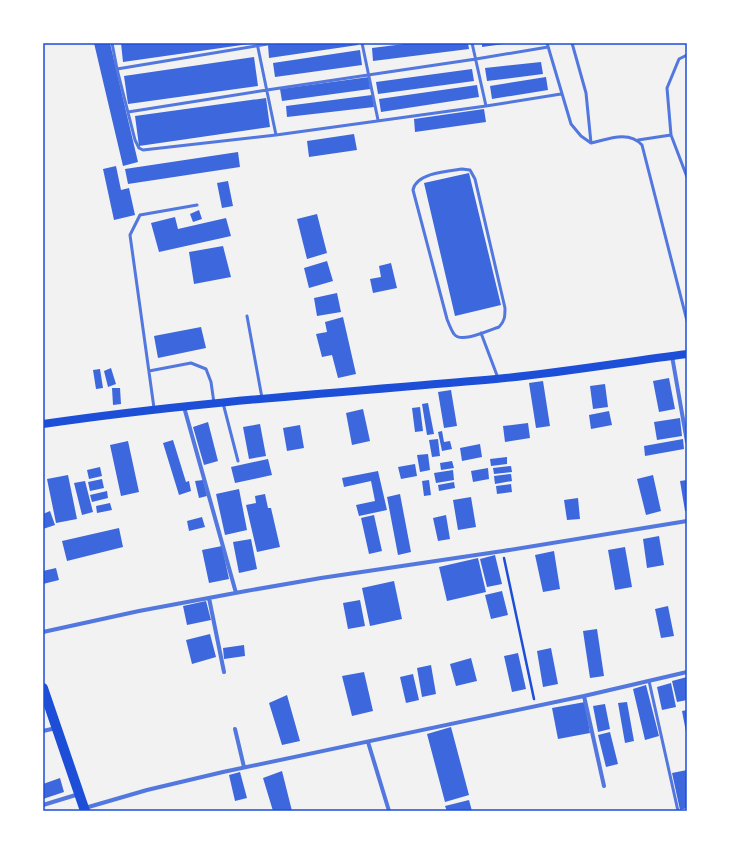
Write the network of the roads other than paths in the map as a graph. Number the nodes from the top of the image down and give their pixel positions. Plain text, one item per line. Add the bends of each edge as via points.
1 (112, 43) edge
2 (274, 43) edge
3 (362, 43) edge
4 (472, 43) edge
5 (572, 43) edge
6 (257, 44) edge
7 (547, 45) edge
8 (687, 55) edge
9 (476, 59) junction
10 (117, 69) junction
11 (369, 74) junction
12 (267, 90) junction
13 (561, 94) junction
14 (486, 106) junction
15 (128, 112) junction
16 (378, 120) junction
17 (276, 135) junction
18 (671, 135) junction
19 (638, 140) junction
20 (591, 143) junction
21 (687, 177) edge
22 (197, 205) dead end
23 (247, 316) dead end
24 (687, 322) edge
25 (481, 333) junction
26 (687, 354) edge
27 (672, 356) junction
28 (149, 371) junction
29 (498, 378) junction
30 (262, 398) junction
31 (214, 403) junction
32 (223, 403) junction
33 (184, 406) junction
34 (154, 410) junction
35 (43, 424) edge
36 (687, 442) edge
37 (238, 461) dead end
38 (687, 521) edge
39 (236, 593) junction
40 (209, 598) junction
41 (43, 632) edge
42 (224, 672) dead end
43 (687, 672) edge
44 (649, 681) junction
45 (43, 688) edge
46 (584, 696) junction
47 (56, 728) junction
48 (236, 729) dead end
49 (43, 731) edge
50 (368, 742) junction
51 (244, 767) junction
52 (604, 786) dead end
53 (79, 794) junction
54 (43, 805) edge
55 (84, 810) edge
56 (389, 811) edge
57 (678, 811) edge

1 - 10 lane
2 - 6 lane
3 - 11 lane
4 - 9 lane
5 - 20 lane via 586,93
6 - 10 lane
6 - 12 lane
7 - 9 lane
7 - 13 lane
8 - 18 lane via 679,58 667,88
9 - 11 lane
9 - 14 lane
10 - 15 lane
11 - 12 lane
11 - 16 lane
12 - 15 lane
12 - 17 lane
13 - 14 lane
13 - 20 lane via 570,124
14 - 16 lane
15 - 17 lane via 137,146 144,150
16 - 17 lane
18 - 19 lane
18 - 21 lane
19 - 20 lane via 622,136
19 - 24 lane via 642,145
22 - 28 lane via 140,215 130,235
23 - 30 lane
25 - 25 lane via 500,327 505,317 505,308 475,179 467,169 434,173 420,180 413,190 447,319 453,334 458,337 464,338
25 - 29 lane
26 - 27 main road
27 - 29 main road
27 - 36 street
28 - 31 lane via 191,363 206,369
28 - 34 lane
29 - 30 main road
30 - 32 main road
31 - 32 main road
31 - 33 main road
32 - 37 lane
33 - 34 main road
33 - 39 street
34 - 35 main road
38 - 39 street
39 - 40 street
40 - 41 street
40 - 42 street
43 - 44 street
44 - 46 street
44 - 57 lane
45 - 47 main road
46 - 50 street
46 - 52 street
47 - 49 street
47 - 53 main road
48 - 51 street
50 - 51 street
50 - 56 street
51 - 55 street via 147,790
53 - 54 street
53 - 55 main road

